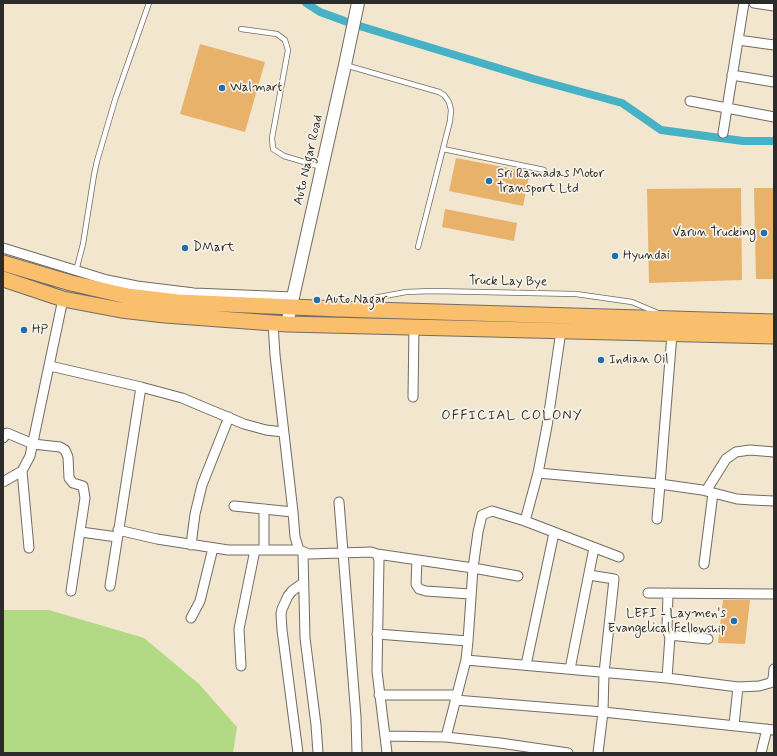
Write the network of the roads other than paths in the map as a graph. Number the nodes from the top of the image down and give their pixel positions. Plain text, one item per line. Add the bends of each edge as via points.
1 (149, 3) edge
2 (358, 3) edge
3 (744, 3) edge
4 (754, 3) edge
5 (774, 6) edge
6 (241, 29) dead end
7 (738, 40) junction
8 (774, 45) edge
9 (345, 66) junction
10 (732, 74) junction
11 (774, 82) edge
12 (690, 101) dead end
13 (727, 108) junction
14 (774, 117) edge
15 (723, 133) dead end
16 (443, 149) junction
17 (322, 168) junction
18 (544, 170) dead end
19 (418, 247) dead end
20 (3, 248) edge
21 (3, 263) edge
22 (73, 278) junction
23 (5, 282) edge
24 (63, 299) junction
25 (292, 301) junction
26 (339, 309) junction
27 (774, 322) edge
28 (280, 323) junction
29 (414, 326) junction
30 (673, 327) junction
31 (561, 331) junction
32 (774, 336) edge
33 (50, 366) junction
34 (141, 387) junction
35 (413, 398) dead end
36 (229, 417) junction
37 (283, 432) junction
38 (3, 438) edge
39 (33, 444) junction
40 (774, 452) edge
41 (22, 471) junction
42 (538, 472) junction
43 (3, 482) edge
44 (660, 484) junction
45 (709, 492) junction
46 (774, 501) edge
47 (339, 502) dead end
48 (234, 506) dead end
49 (264, 509) junction
50 (293, 512) junction
51 (657, 519) dead end
52 (525, 521) junction
53 (81, 532) junction
54 (118, 533) junction
55 (554, 533) junction
56 (191, 545) junction
57 (29, 548) dead end
58 (213, 548) junction
59 (594, 548) junction
60 (260, 550) junction
61 (301, 551) junction
62 (344, 553) junction
63 (377, 554) junction
64 (619, 557) dead end
65 (417, 560) junction
66 (704, 564) dead end
67 (473, 568) junction
68 (589, 575) junction
69 (518, 576) dead end
70 (303, 583) junction
71 (110, 586) dead end
72 (71, 591) dead end
73 (648, 593) dead end
74 (668, 593) junction
75 (470, 594) junction
76 (774, 594) edge
77 (191, 618) dead end
78 (377, 634) junction
79 (670, 636) junction
80 (708, 639) dead end
81 (468, 641) junction
82 (466, 660) junction
83 (526, 665) junction
84 (241, 666) dead end
85 (570, 669) junction
86 (774, 669) edge
87 (604, 672) junction
88 (668, 678) junction
89 (738, 687) junction
90 (379, 695) junction
91 (456, 698) junction
92 (603, 712) junction
93 (734, 725) junction
94 (771, 730) edge
95 (385, 736) junction
96 (446, 737) junction
97 (298, 753) edge
98 (318, 753) edge
99 (357, 753) edge
100 (387, 753) edge
101 (568, 753) edge
102 (598, 753) edge
103 (762, 753) edge

1 - 22 lane via 99,153 83,244
2 - 9 street, Auto Nagar Road
3 - 7 street
4 - 5 street
6 - 17 lane via 277,34 287,44 272,138 273,149 284,156
7 - 8 street
7 - 10 street
9 - 16 lane via 444,95 449,102 450,121
9 - 17 street, Auto Nagar Road
10 - 11 street
10 - 13 street
12 - 13 street
13 - 14 street
13 - 15 street
16 - 18 lane
16 - 19 lane
17 - 25 street, Auto Nagar Road
20 - 22 street
21 - 22 main road
22 - 25 main road via 127,296 178,302
23 - 24 main road
24 - 28 main road via 165,315
24 - 33 street
25 - 26 main road
25 - 28 street, Auto Nagar Road
26 - 30 main road
26 - 30 lane, Truck Lay Bye via 374,298 406,292 576,294 632,302
27 - 30 main road
28 - 29 main road
28 - 37 street via 274,354
29 - 31 main road
29 - 35 street
30 - 31 main road
30 - 32 main road
30 - 44 street
31 - 42 street
33 - 34 street
33 - 39 street
34 - 36 street via 182,398
34 - 54 street
36 - 37 street via 255,427
36 - 56 street via 202,485
37 - 50 street
38 - 39 street via 7,434
39 - 41 street
39 - 53 street via 60,447 67,453 69,478 73,483 81,484 84,489
40 - 45 street via 736,452 726,459
41 - 43 street
41 - 57 street
42 - 44 street
42 - 52 street
44 - 45 street
44 - 51 street
45 - 46 street via 752,500
45 - 66 street
47 - 62 street
48 - 49 street
49 - 50 street
49 - 60 street
50 - 61 street via 295,537
52 - 55 street
52 - 67 street via 492,511 482,515
53 - 54 street
53 - 72 street
54 - 56 street
54 - 71 street
55 - 59 street
55 - 83 street
56 - 58 street
58 - 60 street
58 - 77 street via 200,601
59 - 64 street
59 - 68 street
60 - 61 street
60 - 84 street via 239,629
61 - 62 street via 309,554
61 - 70 street
62 - 63 street
62 - 99 street
63 - 65 street
63 - 78 street
65 - 67 street
65 - 75 street via 416,584 419,589
67 - 69 street
67 - 75 street
68 - 85 street
68 - 87 street via 614,579
70 - 97 street via 292,591 282,609 282,630
70 - 98 street via 304,638
73 - 74 street
74 - 76 street
74 - 79 street via 667,628
75 - 81 street
78 - 81 street
78 - 90 street
79 - 80 street
79 - 88 street
81 - 82 street
82 - 83 street
82 - 91 street
83 - 85 street
85 - 87 street
86 - 89 street via 770,683
87 - 88 street
87 - 92 street
88 - 89 street
89 - 93 street
90 - 91 street
90 - 95 street
91 - 92 street
91 - 96 street
92 - 93 street
92 - 102 street
93 - 94 street
94 - 103 street
95 - 96 street
95 - 100 street
96 - 101 street

